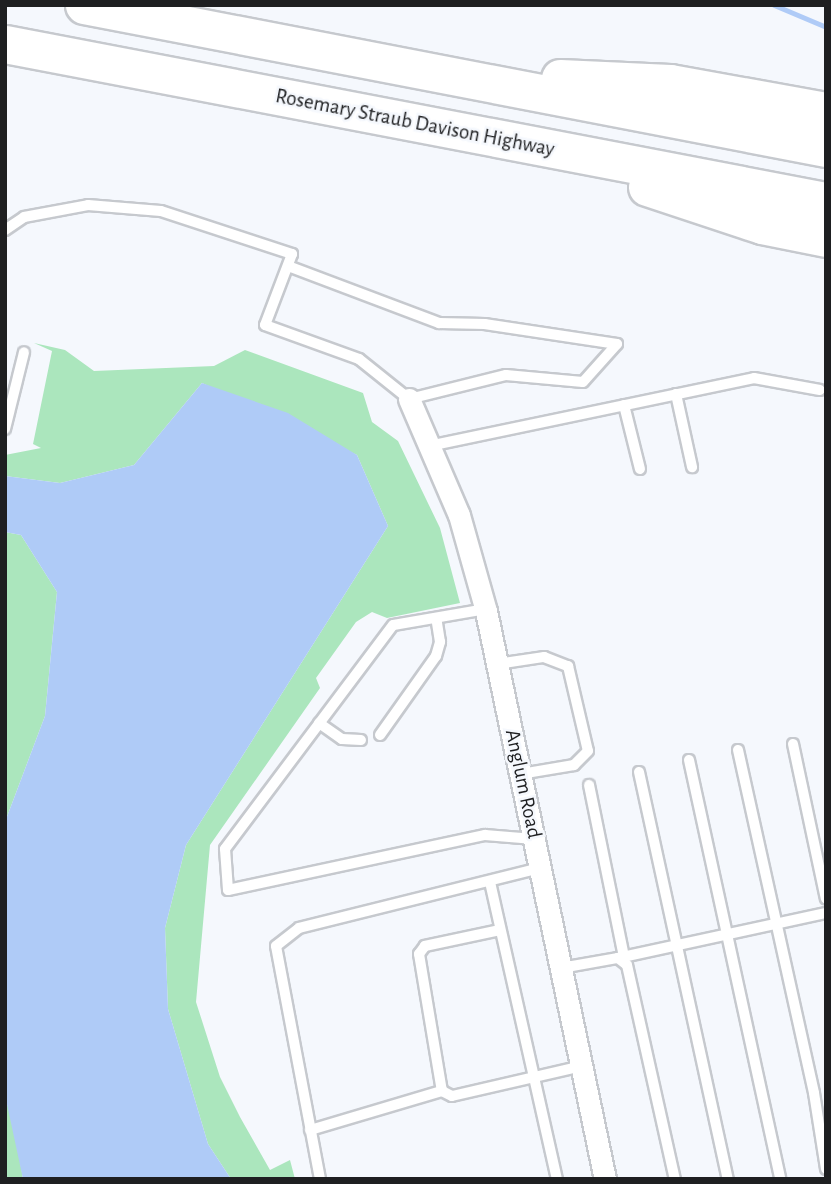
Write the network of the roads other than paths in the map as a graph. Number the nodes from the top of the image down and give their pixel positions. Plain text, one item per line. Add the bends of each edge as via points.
1 (84, 5) edge
2 (5, 44) edge
3 (425, 72) junction
4 (826, 111) edge
5 (496, 139) junction
6 (826, 148) edge
7 (826, 201) edge
8 (5, 230) edge
9 (826, 238) edge
10 (288, 266) junction
11 (24, 352) dead end
12 (820, 390) dead end
13 (676, 394) junction
14 (409, 399) junction
15 (624, 405) junction
16 (5, 429) edge
17 (429, 446) junction
18 (692, 467) dead end
19 (640, 469) dead end
20 (486, 609) junction
21 (436, 618) junction
22 (497, 664) junction
23 (319, 723) junction
24 (380, 734) dead end
25 (361, 740) dead end
26 (793, 744) dead end
27 (738, 750) dead end
28 (689, 760) dead end
29 (639, 772) dead end
30 (520, 774) junction
31 (589, 786) dead end
32 (534, 839) junction
33 (540, 868) junction
34 (490, 882) junction
35 (826, 899) edge
36 (826, 913) edge
37 (775, 924) junction
38 (500, 930) junction
39 (724, 935) junction
40 (678, 945) junction
41 (621, 957) junction
42 (561, 968) junction
43 (582, 1066) junction
44 (534, 1078) junction
45 (442, 1091) junction
46 (310, 1130) junction
47 (826, 1169) edge
48 (320, 1179) edge
49 (557, 1179) edge
50 (605, 1179) edge
51 (675, 1179) edge
52 (728, 1179) edge
53 (780, 1179) edge

1 - 3 highway
2 - 5 highway, Rosemary Straub Davison Highway
3 - 4 highway via 670,83
3 - 6 highway
5 - 7 highway, Rosemary Straub Davison Highway
5 - 9 highway via 762,225
8 - 10 lane via 24,217 88,205 161,211 292,254
10 - 14 lane via 265,325 359,359
10 - 14 lane via 439,323 485,324 617,344 583,382 506,375
11 - 16 lane
12 - 13 lane via 754,378
13 - 15 lane
13 - 18 lane
14 - 17 street, Anglum Road
15 - 17 lane
15 - 19 lane
17 - 20 street, Anglum Road via 459,515
20 - 21 lane
20 - 22 street, Anglum Road
21 - 23 lane via 393,625
21 - 24 lane via 440,642 436,656
22 - 30 street, Anglum Road
22 - 30 lane via 544,657 568,666 587,751 574,765
23 - 25 lane via 342,739
23 - 32 lane via 225,849 228,890 485,835
26 - 35 lane
27 - 37 lane
28 - 39 lane
29 - 40 lane
30 - 32 street, Anglum Road
31 - 41 lane
32 - 33 street, Anglum Road
33 - 34 lane
33 - 42 street, Anglum Road
34 - 38 lane
34 - 46 lane via 299,928 276,946
36 - 37 lane
37 - 39 lane
37 - 47 lane via 814,1093
38 - 44 lane
38 - 45 lane via 425,946 419,954
39 - 40 lane
39 - 53 lane
40 - 41 lane
40 - 52 lane
41 - 42 lane
41 - 51 lane via 627,965
42 - 43 street, Anglum Road
43 - 44 lane
43 - 50 street, Anglum Road
44 - 45 lane via 452,1096
44 - 49 lane
45 - 46 lane
46 - 48 lane

